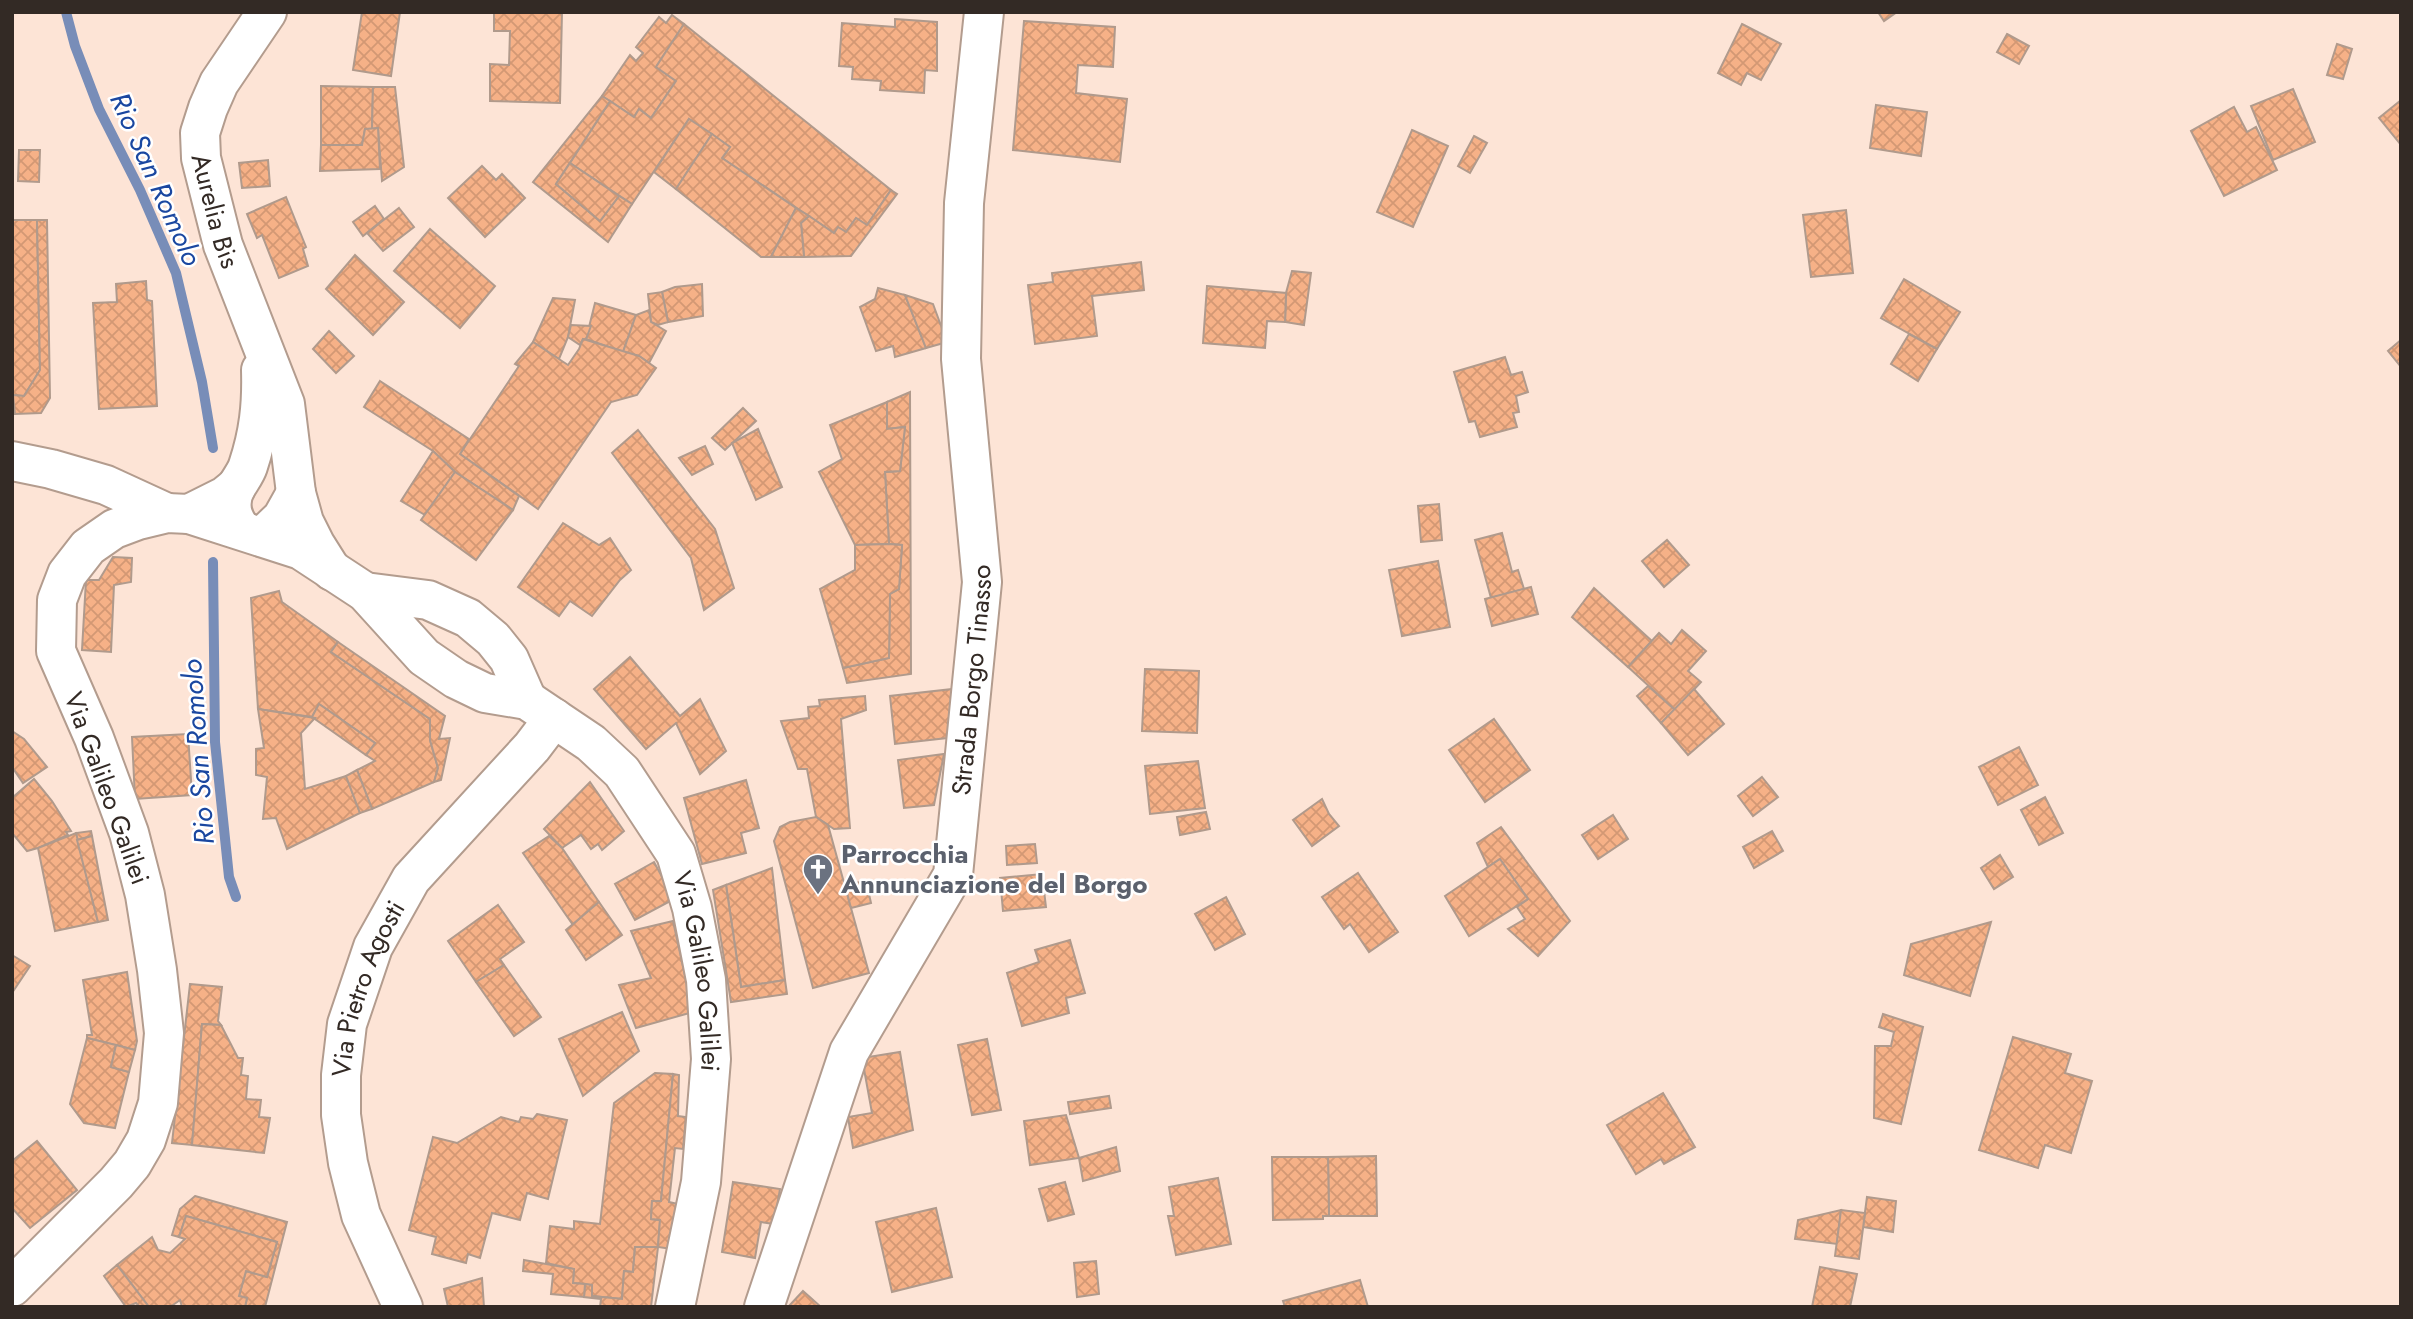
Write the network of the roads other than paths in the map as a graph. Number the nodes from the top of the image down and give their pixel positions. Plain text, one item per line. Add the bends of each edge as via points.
1 (267, 12) edge
2 (984, 12) edge
3 (260, 337) junction
4 (12, 461) edge
5 (236, 487) junction
6 (296, 493) junction
7 (178, 514) junction
8 (252, 534) junction
9 (332, 570) junction
10 (365, 592) junction
11 (428, 600) junction
12 (402, 633) junction
13 (509, 659) junction
14 (485, 693) junction
15 (540, 709) junction
16 (12, 1287) edge
17 (403, 1307) edge
18 (675, 1307) edge
19 (764, 1307) edge

1 - 3 main road, Aurelia Bis via 219,83 200,133 201,158 223,245
2 - 19 main road, Strada Borgo Tinasso via 964,203 961,359 982,582 953,875 849,1052
3 - 5 main road via 261,421 247,470
3 - 6 main road, Aurelia Bis via 285,404
4 - 7 main road via 106,485
5 - 7 main road via 218,500
5 - 8 main road via 231,509 234,520
6 - 8 main road via 282,519
6 - 9 main road, Aurelia Bis via 304,522
7 - 8 main road, Via Galileo Galilei
7 - 16 main road, Via Galileo Galilei via 138,520 88,547 66,574 57,600 56,651 129,833 145,895 164,1033 158,1103 132,1164
8 - 9 main road, Via Galileo Galilei via 301,550
9 - 10 main road, Via Galileo Galilei
10 - 11 main road, Via Galileo Galilei
10 - 12 main road, Via Galileo Galilei
11 - 12 main road via 407,620
11 - 13 main road, Via Galileo Galilei via 468,618
12 - 14 main road, Via Galileo Galilei via 424,657
13 - 14 main road via 505,674
13 - 15 main road, Via Galileo Galilei
14 - 15 main road, Via Galileo Galilei
15 - 17 main road, Via Pietro Agosti via 533,747 411,879 373,947 347,1024 341,1115 348,1163 361,1215
15 - 18 main road, Via Galileo Galilei via 591,743 622,772 676,854 692,908 706,980 711,1059 701,1182

